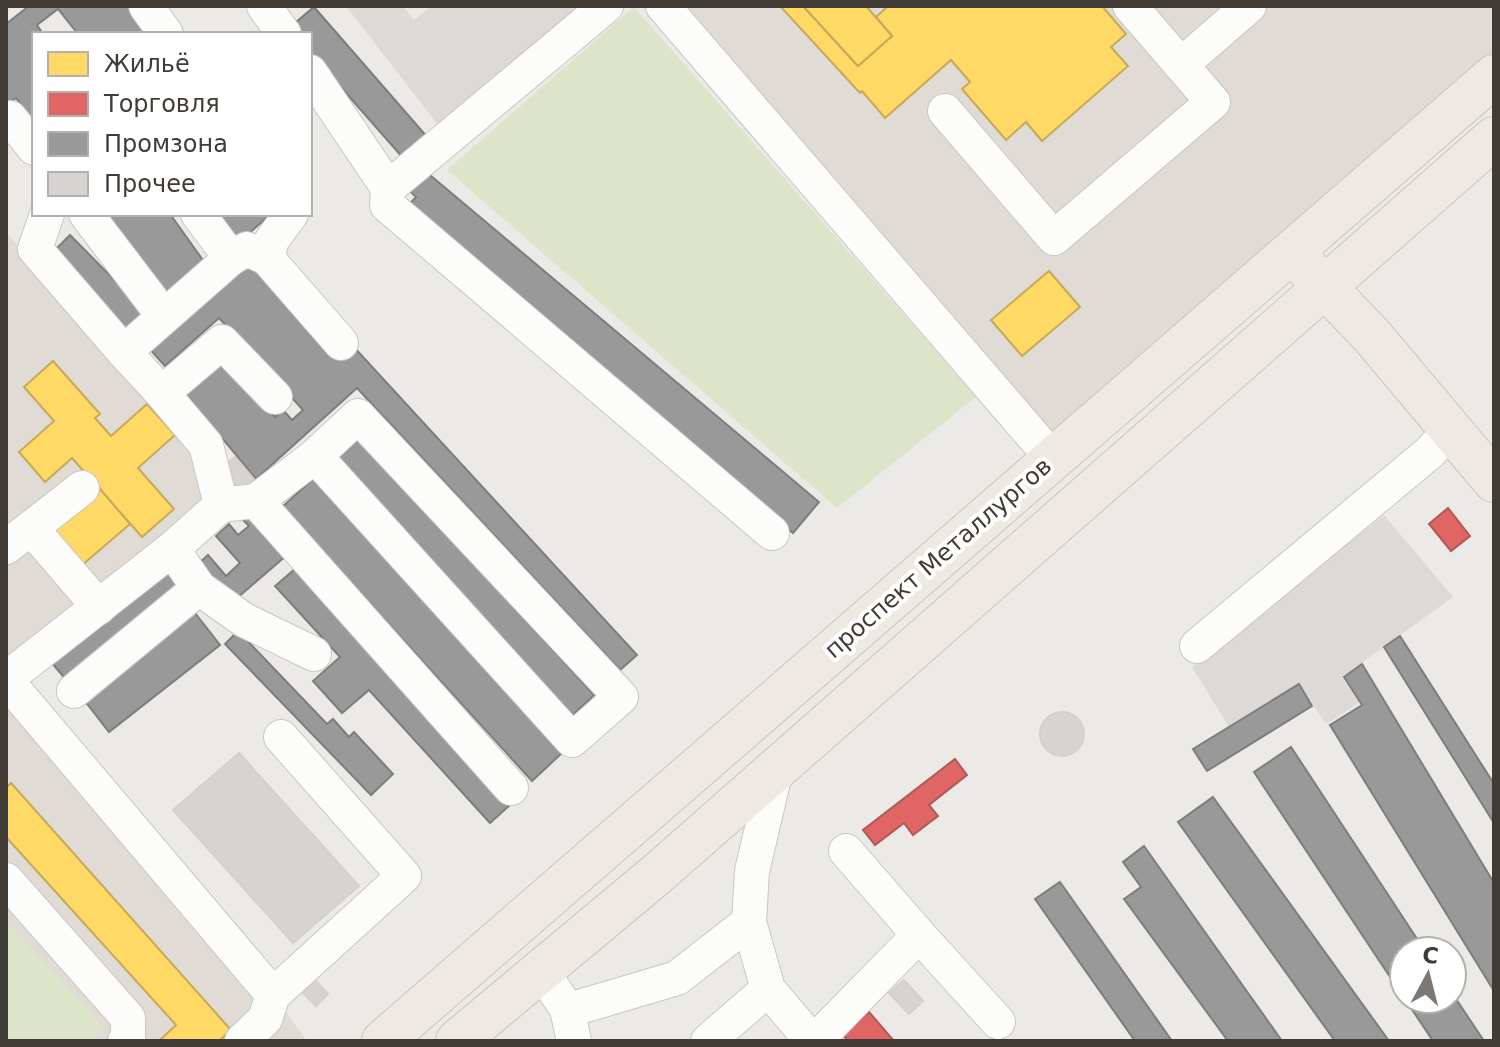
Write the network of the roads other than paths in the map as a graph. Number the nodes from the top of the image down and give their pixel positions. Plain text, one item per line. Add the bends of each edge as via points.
1 (146, 6) edge
2 (264, 6) edge
3 (606, 6) edge
4 (663, 6) edge
5 (1130, 6) edge
6 (1249, 6) edge
7 (165, 32) edge
8 (283, 32) edge
9 (1181, 65) junction
10 (312, 75) edge
11 (1494, 76) edge
12 (945, 111) dead end
13 (6, 122) edge
14 (1494, 138) edge
15 (32, 146) edge
16 (388, 188) junction
17 (46, 216) edge
18 (88, 216) edge
19 (200, 216) edge
20 (290, 216) edge
21 (1292, 251) junction
22 (231, 258) junction
23 (267, 258) junction
24 (1324, 287) junction
25 (163, 315) junction
26 (341, 343) dead end
27 (124, 352) junction
28 (162, 393) junction
29 (275, 397) dead end
30 (1450, 431) junction
31 (315, 456) junction
32 (1053, 459) junction
33 (1494, 481) edge
34 (82, 488) dead end
35 (256, 501) junction
36 (221, 505) junction
37 (772, 533) dead end
38 (18, 538) edge
39 (172, 549) junction
40 (199, 588) junction
41 (99, 607) junction
42 (1197, 646) dead end
43 (314, 654) dead end
44 (10, 691) edge
45 (74, 691) dead end
46 (281, 737) dead end
47 (776, 769) junction
48 (511, 788) dead end
49 (846, 851) dead end
50 (6, 880) edge
51 (749, 922) junction
52 (919, 935) junction
53 (541, 970) junction
54 (768, 989) junction
55 (273, 995) junction
56 (998, 1022) dead end
57 (570, 1025) edge
58 (125, 1041) edge
59 (242, 1041) edge
60 (383, 1041) edge
61 (457, 1041) edge
62 (708, 1041) edge
63 (813, 1041) edge

1 - 7 street
2 - 8 street
3 - 16 street
4 - 32 street
5 - 9 street
6 - 9 street
9 - 12 street via 1213,102 1054,238
10 - 16 street
11 - 21 main road, проспект Металлургов
13 - 15 street via 10,118
14 - 24 main road
16 - 37 street via 387,205
17 - 27 street via 35,249
18 - 25 street
19 - 22 street
20 - 23 street via 272,240
21 - 24 main road
21 - 32 main road, проспект Металлургов
22 - 23 street via 247,249
22 - 25 street
23 - 26 street
24 - 30 main road
24 - 47 main road
25 - 27 street
27 - 28 street
28 - 29 street via 222,342
28 - 36 street via 206,445
30 - 33 main road
30 - 42 street
31 - 31 street via 358,416 621,697 572,740
31 - 35 street
32 - 60 main road, проспект Металлургов
34 - 38 street
35 - 36 street
35 - 48 street
36 - 39 street
38 - 41 street
39 - 40 street
39 - 41 street
40 - 43 street via 244,620
40 - 45 street
41 - 44 street
44 - 55 street
46 - 55 street via 404,876
47 - 51 street via 752,871
47 - 53 main road
49 - 52 street
50 - 58 street via 128,1018
51 - 54 street
51 - 57 street via 677,978 576,1008
52 - 56 street
52 - 63 street
53 - 57 street
53 - 61 main road
54 - 62 street
54 - 63 street
55 - 59 street via 265,1019

